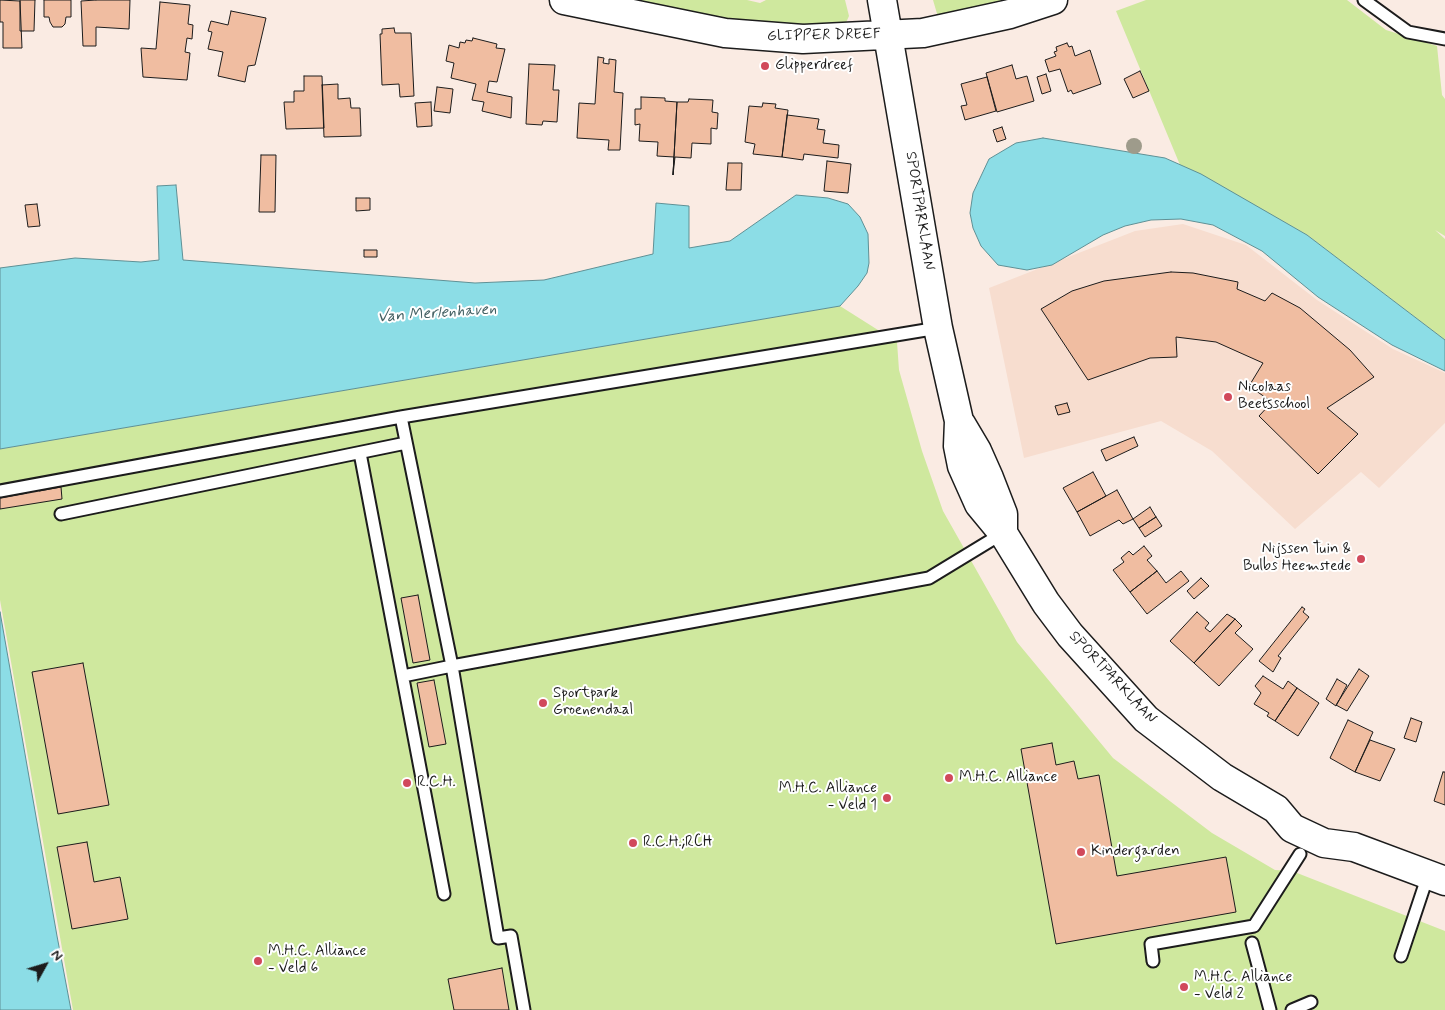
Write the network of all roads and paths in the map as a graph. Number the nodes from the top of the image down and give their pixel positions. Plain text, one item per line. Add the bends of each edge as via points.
1 (564, 0) edge
2 (882, 0) edge
3 (1053, 0) edge
4 (1364, 0) edge
5 (889, 35) junction
6 (1445, 39) edge
7 (938, 328) junction
8 (401, 417) junction
9 (406, 443) junction
10 (360, 453) junction
11 (0, 491) edge
12 (61, 514) dead end
13 (1003, 533) junction
14 (452, 666) junction
15 (403, 676) junction
16 (1300, 854) dead end
17 (1436, 878) edge
18 (444, 894) dead end
19 (1252, 943) dead end
20 (1401, 956) dead end
21 (1153, 961) dead end
22 (1311, 1002) dead end
23 (524, 1010) edge
24 (1270, 1010) edge
25 (1292, 1010) edge

1 - 5 street, GLIPPER DREEF via 725,33 770,38
2 - 5 street, SPORTPARKLAAN
3 - 5 street, GLIPPER DREEF via 959,26
4 - 6 lane via 1408,32
5 - 7 street, SPORTPARKLAAN
7 - 8 lane
7 - 13 street, SPORTPARKLAAN via 958,420 962,466 979,504
8 - 9 lane
8 - 11 lane
9 - 10 lane
9 - 14 lane
10 - 12 lane
10 - 15 lane
13 - 14 lane via 929,578
13 - 17 street, SPORTPARKLAAN via 1070,635 1146,719 1222,777 1276,809 1301,812 1334,828 1354,847
14 - 15 lane
14 - 23 lane via 498,938 511,936
15 - 18 lane
16 - 21 lane via 1254,926 1151,944
17 - 20 lane
19 - 24 lane
22 - 25 lane

